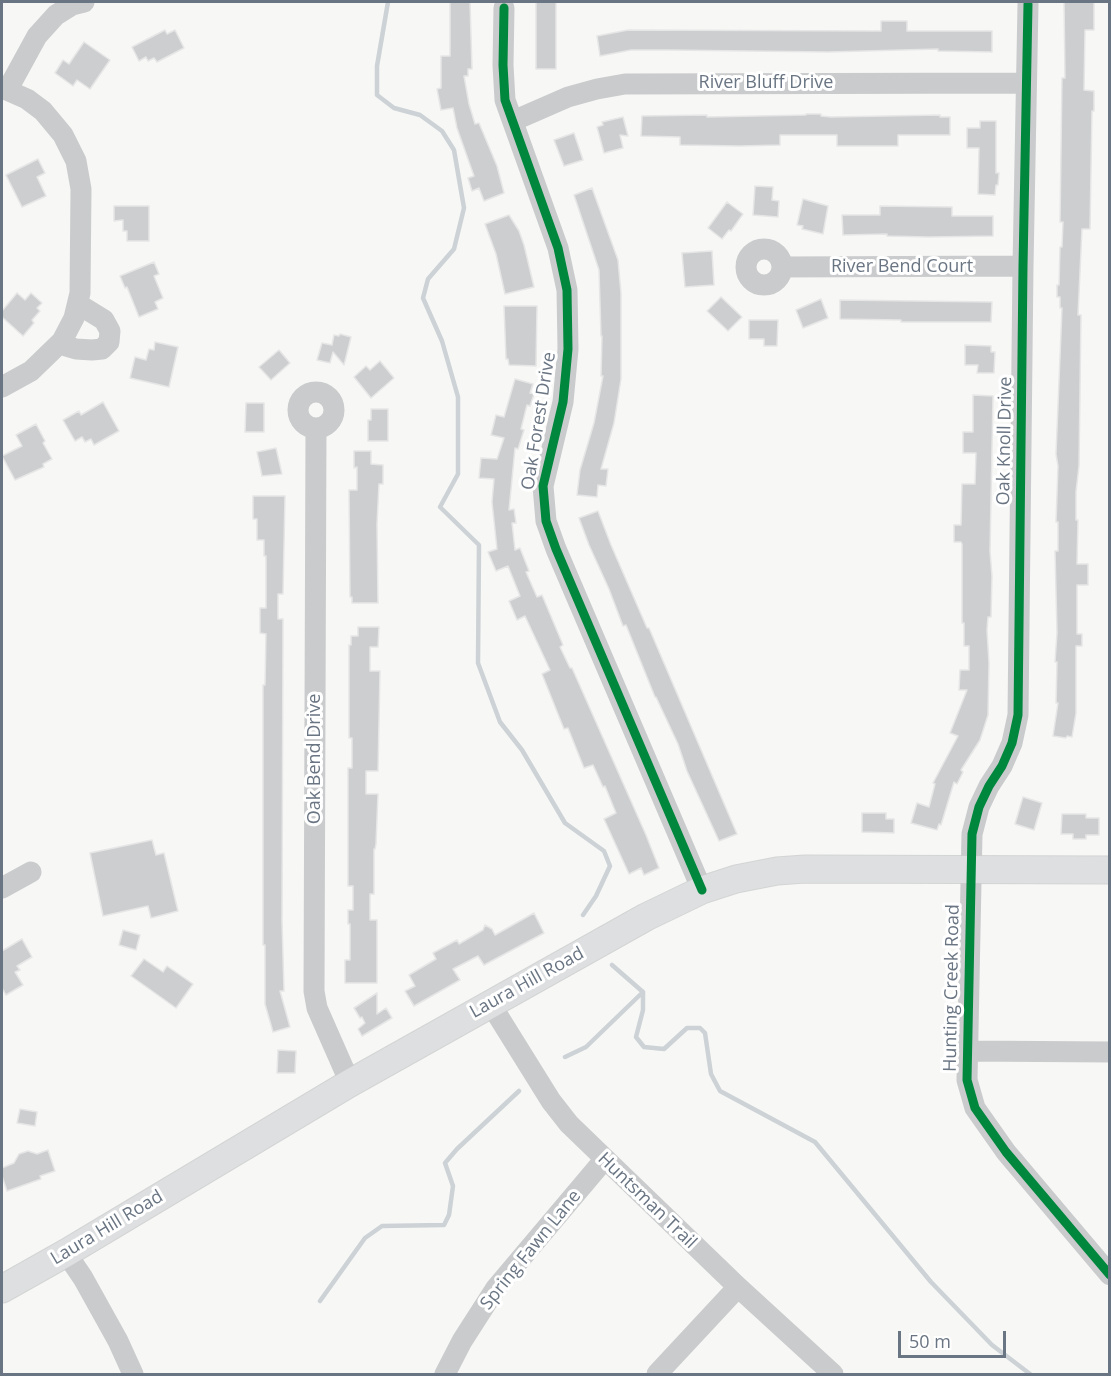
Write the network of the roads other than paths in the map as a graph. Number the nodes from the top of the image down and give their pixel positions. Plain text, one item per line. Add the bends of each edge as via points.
1 (84, 2) edge
2 (1028, 4) dead end
3 (504, 8) dead end
4 (1026, 83) junction
5 (5, 89) edge
6 (513, 121) junction
7 (1023, 266) junction
8 (782, 267) dead end
9 (78, 304) junction
10 (59, 344) junction
11 (2, 387) edge
12 (316, 428) dead end
13 (971, 868) junction
14 (1110, 870) edge
15 (31, 872) dead end
16 (2, 888) edge
17 (702, 890) junction
18 (490, 1003) junction
19 (969, 1051) junction
20 (1110, 1052) edge
21 (350, 1083) junction
22 (604, 1160) junction
23 (66, 1253) junction
24 (1110, 1275) edge
25 (738, 1287) junction
26 (2, 1289) edge
27 (133, 1374) edge
28 (445, 1374) edge
29 (657, 1374) edge
30 (833, 1374) edge

1 - 5 street via 56,15 37,36
2 - 4 street, Oak Knoll Drive
3 - 6 street, Oak Forest Drive via 503,82
4 - 6 street, River Bluff Drive via 625,84 568,97
4 - 7 street, Oak Knoll Drive
5 - 9 street via 43,111 63,135 76,161 81,189
6 - 17 street, Oak Forest Drive via 558,248 567,290 568,349 563,402 543,486 546,521
7 - 8 street, River Bend Court
7 - 13 street, Oak Knoll Drive via 1018,715 1012,743 979,807 972,834
9 - 10 street
9 - 10 street via 104,320 110,332 108,342 92,350
10 - 11 street via 31,371
12 - 21 street, Oak Bend Drive via 314,991 317,1008
13 - 14 main road, Laura Hill Road
13 - 17 main road, Laura Hill Road via 805,868 736,879
13 - 19 street, Hunting Creek Road
15 - 16 street
17 - 18 main road, Laura Hill Road
18 - 21 main road, Laura Hill Road
18 - 22 street, Huntsman Trail via 551,1101
19 - 20 street
19 - 24 street, Hunting Creek Road via 967,1080 975,1108 1006,1152
21 - 23 main road, Laura Hill Road
22 - 25 street, Huntsman Trail
22 - 28 street, Spring Fawn Lane via 496,1287
23 - 26 main road, Laura Hill Road
23 - 27 street
25 - 29 street
25 - 30 street, Huntsman Trail

